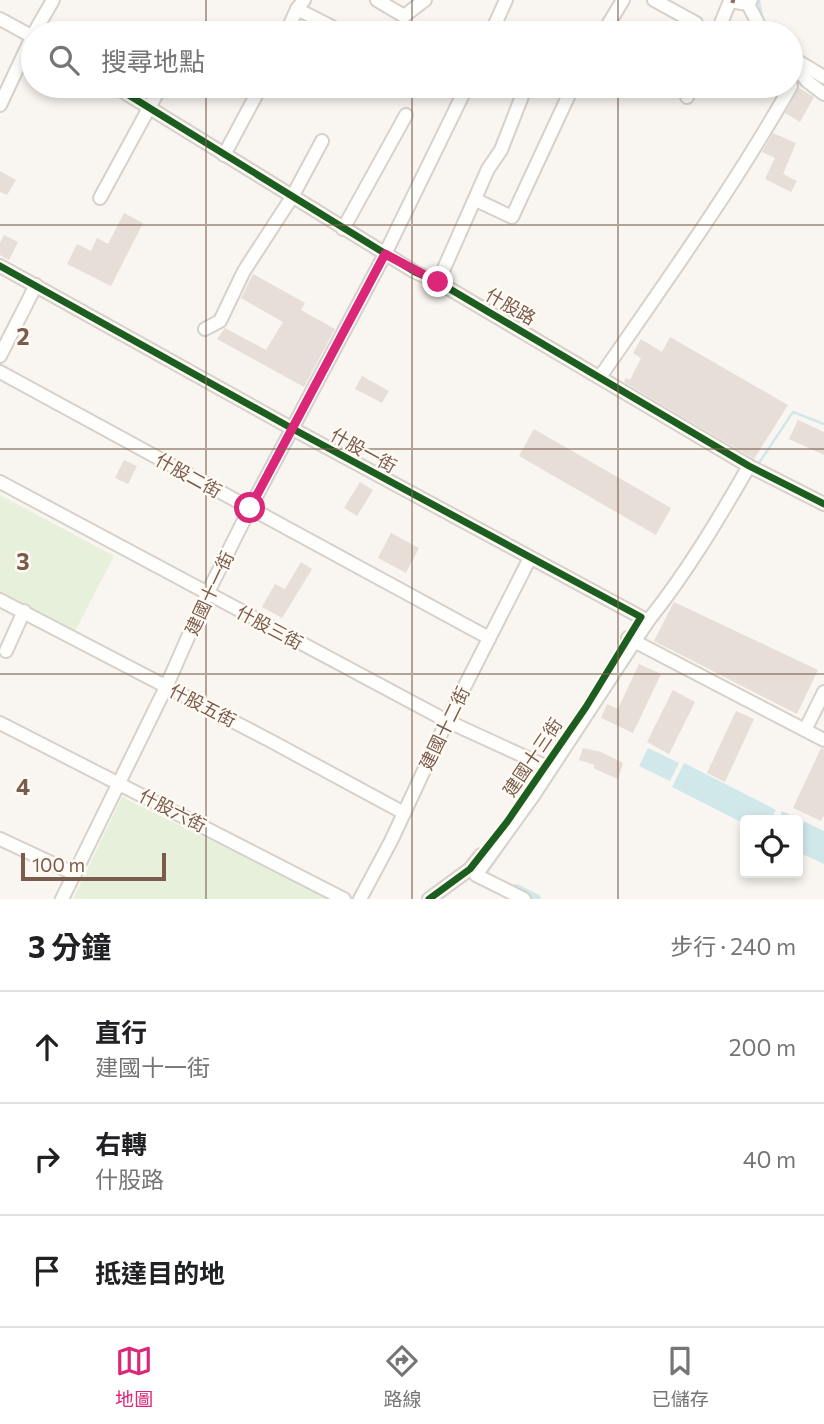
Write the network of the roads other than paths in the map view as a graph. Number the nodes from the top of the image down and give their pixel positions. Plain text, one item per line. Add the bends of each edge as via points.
1 (53, 0) edge
2 (377, 0) edge
3 (425, 0) edge
4 (506, 0) edge
5 (623, 0) edge
6 (654, 0) edge
7 (749, 2) edge
8 (300, 5) edge
9 (0, 19) edge
10 (41, 21) edge
11 (291, 21) edge
12 (325, 21) edge
13 (496, 21) edge
14 (610, 21) edge
15 (691, 21) edge
16 (722, 21) edge
17 (758, 21) edge
18 (21, 29) edge
19 (21, 60) edge
20 (803, 66) edge
21 (803, 74) edge
22 (824, 78) edge
23 (824, 94) edge
24 (134, 98) edge
25 (155, 98) edge
26 (255, 98) edge
27 (461, 98) edge
28 (521, 98) edge
29 (567, 98) edge
30 (784, 98) edge
31 (0, 105) edge
32 (150, 108) junction
33 (406, 115) dead end
34 (322, 141) dead end
35 (224, 155) junction
36 (292, 197) junction
37 (100, 198) dead end
38 (476, 200) junction
39 (343, 229) junction
40 (385, 254) junction
41 (0, 266) edge
42 (438, 282) junction
43 (36, 285) junction
44 (205, 329) dead end
45 (0, 356) edge
46 (0, 372) edge
47 (600, 377) junction
48 (293, 429) junction
49 (749, 466) junction
50 (0, 482) edge
51 (824, 503) edge
52 (250, 508) junction
53 (530, 558) junction
54 (207, 594) junction
55 (0, 600) edge
56 (24, 611) junction
57 (645, 619) junction
58 (489, 638) junction
59 (631, 640) junction
60 (6, 651) dead end
61 (166, 687) junction
62 (824, 692) edge
63 (447, 721) junction
64 (0, 723) edge
65 (805, 730) junction
66 (824, 740) edge
67 (545, 765) junction
68 (119, 783) junction
69 (404, 813) junction
70 (0, 839) edge
71 (75, 874) junction
72 (62, 899) edge
73 (344, 899) edge
74 (360, 899) edge
75 (429, 899) edge
76 (524, 899) edge

1 - 10 street
2 - 3 street via 404,16
4 - 13 street
5 - 14 street
6 - 15 street
7 - 16 street via 730,1
7 - 17 street
8 - 11 street
8 - 12 street
9 - 18 street
19 - 31 street
20 - 22 street
21 - 23 street
24 - 32 street, 什股路
25 - 32 street
26 - 35 street
27 - 40 street, 建國十一街
28 - 38 street
29 - 38 street via 512,217
30 - 47 street via 708,222
32 - 35 street, 什股路
32 - 37 street
33 - 39 street
34 - 36 street
35 - 36 street, 什股路
36 - 39 street, 什股路
36 - 44 street via 244,271 220,321
38 - 42 street
39 - 40 street, 什股路
40 - 42 street, 什股路
40 - 48 street, 建國十一街
41 - 43 street, 什股一街
42 - 47 street, 什股路
43 - 45 street
43 - 48 street, 什股一街
46 - 52 street, 什股二街
47 - 49 street, 什股路
48 - 52 street, 建國十一街
48 - 53 street, 什股一街
49 - 51 street, 什股路
49 - 57 street, 建國十三街 via 678,583
50 - 54 street, 什股三街
52 - 54 street, 建國十一街
52 - 58 street, 什股二街
53 - 57 street, 什股一街
53 - 58 street, 建國十二街
54 - 61 street, 建國十一街
54 - 63 street, 什股三街
55 - 56 street, 什股五街
56 - 60 street
56 - 61 street, 什股五街
57 - 59 street, 建國十三街
58 - 63 street, 建國十二街
59 - 65 street
59 - 67 street, 建國十三街
59 - 76 street via 533,796 476,875
61 - 68 street, 建國十一街
61 - 69 street, 什股五街
62 - 65 street
63 - 67 street, 什股三街
63 - 69 street, 建國十二街
64 - 68 street, 什股六街
65 - 66 street
67 - 75 street, 建國十三街 via 470,869
68 - 71 street, 建國十一街
68 - 73 street, 什股六街
69 - 74 street, 建國十二街
70 - 71 street
71 - 72 street, 建國十一街

